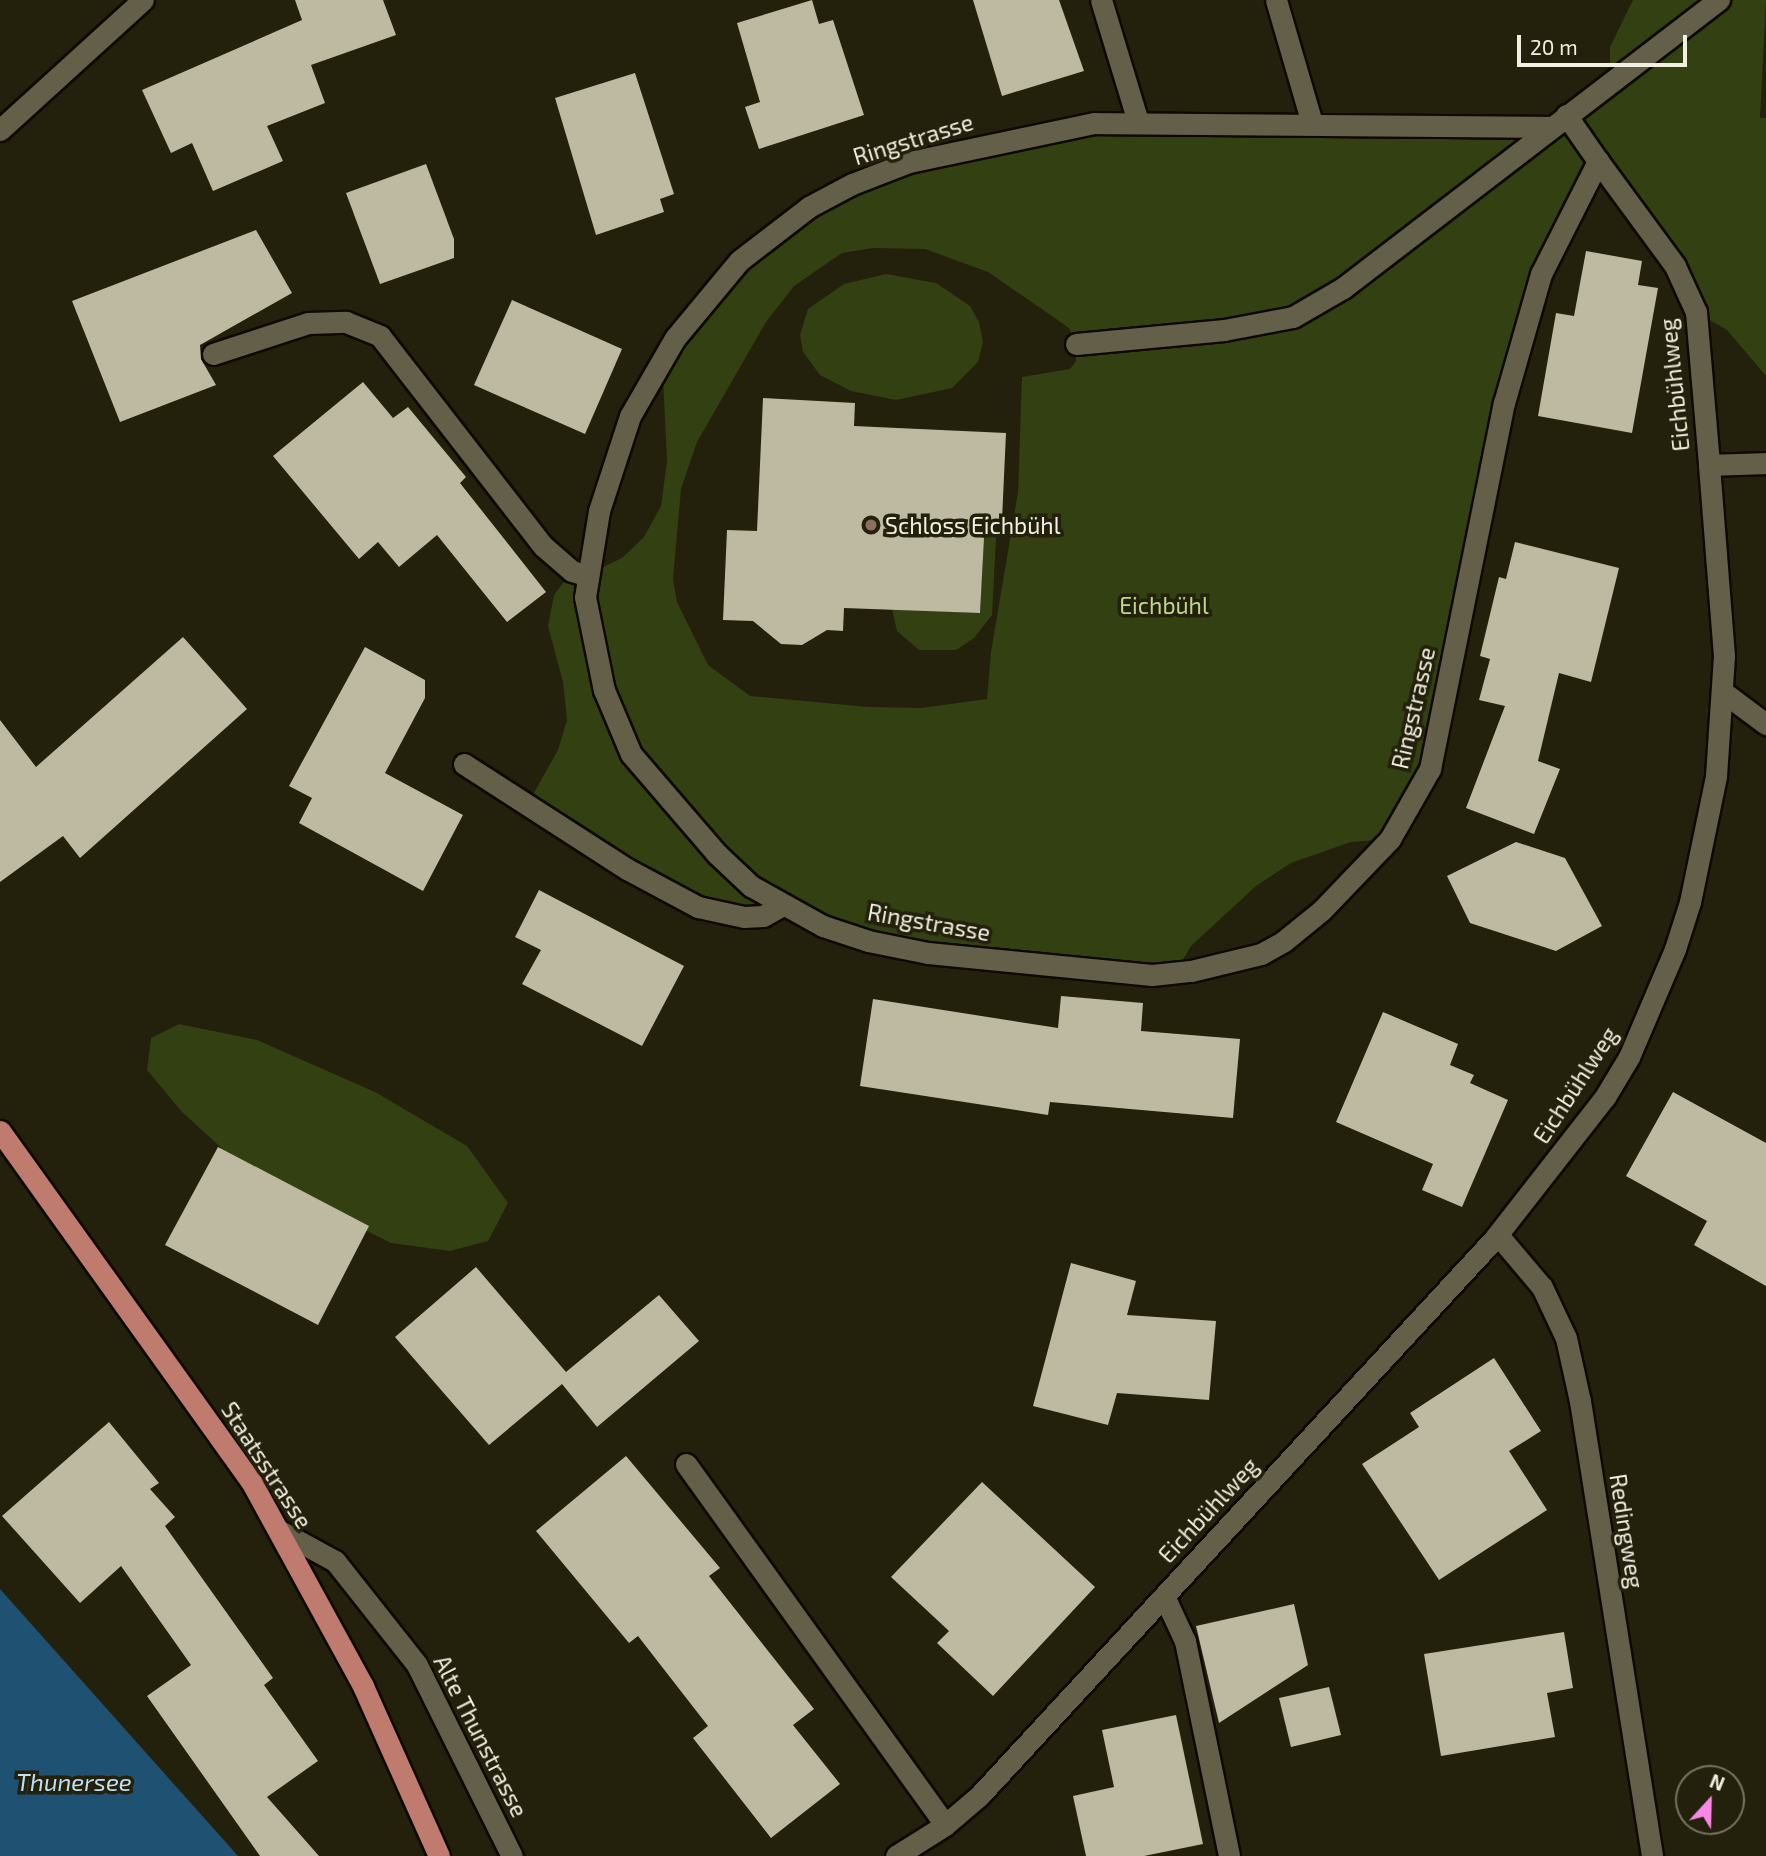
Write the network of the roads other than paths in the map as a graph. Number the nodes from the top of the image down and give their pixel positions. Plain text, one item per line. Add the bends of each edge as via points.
1 (143, 0) edge
2 (1101, 0) edge
3 (1276, 0) edge
4 (1719, 0) edge
5 (1557, 121) junction
6 (1138, 122) junction
7 (1312, 123) junction
8 (0, 130) edge
9 (1598, 160) junction
10 (1076, 344) dead end
11 (213, 354) dead end
12 (1766, 463) edge
13 (1709, 465) junction
14 (587, 576) junction
15 (1723, 692) junction
16 (1766, 724) edge
17 (464, 764) dead end
18 (781, 906) junction
19 (0, 1131) edge
20 (1498, 1235) junction
21 (686, 1464) dead end
22 (280, 1531) junction
23 (1164, 1596) junction
24 (945, 1825) junction
25 (439, 1856) edge
26 (512, 1856) edge
27 (895, 1856) edge
28 (1229, 1856) edge
29 (1652, 1856) edge

1 - 8 street
2 - 6 street
3 - 7 street
4 - 5 street
5 - 7 street, Ringstrasse
5 - 9 street
5 - 10 street via 1343,288 1293,317 1224,330
6 - 7 street, Ringstrasse
6 - 14 street, Ringstrasse via 1094,123 909,162 852,184 766,237 739,261 652,373 630,416 599,510
9 - 13 street, Eichbühlweg via 1675,266 1696,312
9 - 18 street, Ringstrasse via 1541,274 1508,390 1430,769 1390,839 1322,910 1261,954 1152,975 928,953 868,941
11 - 14 street via 308,323 346,322 380,336 543,546 572,571
12 - 13 street, Eichbühlweg
13 - 15 street, Eichbühlweg
14 - 18 street, Ringstrasse via 591,641 615,724 631,754 717,855
15 - 16 street
15 - 20 street, Eichbühlweg via 1716,776 1690,902 1653,1006 1605,1097
17 - 18 street via 627,869 698,907 744,917 763,916
19 - 22 main road, Staatsstrasse via 87,1248
20 - 23 street, Eichbühlweg
20 - 29 street, Redingweg via 1542,1287 1566,1338
21 - 24 street
22 - 25 main road, Staatsstrasse via 369,1698
22 - 26 street, Alte Thunstrasse via 335,1561 410,1655 439,1703
23 - 24 street, Eichbühlweg via 979,1796
23 - 28 street, Eichbühlweg via 1185,1641
24 - 27 street, Eichbühlweg

